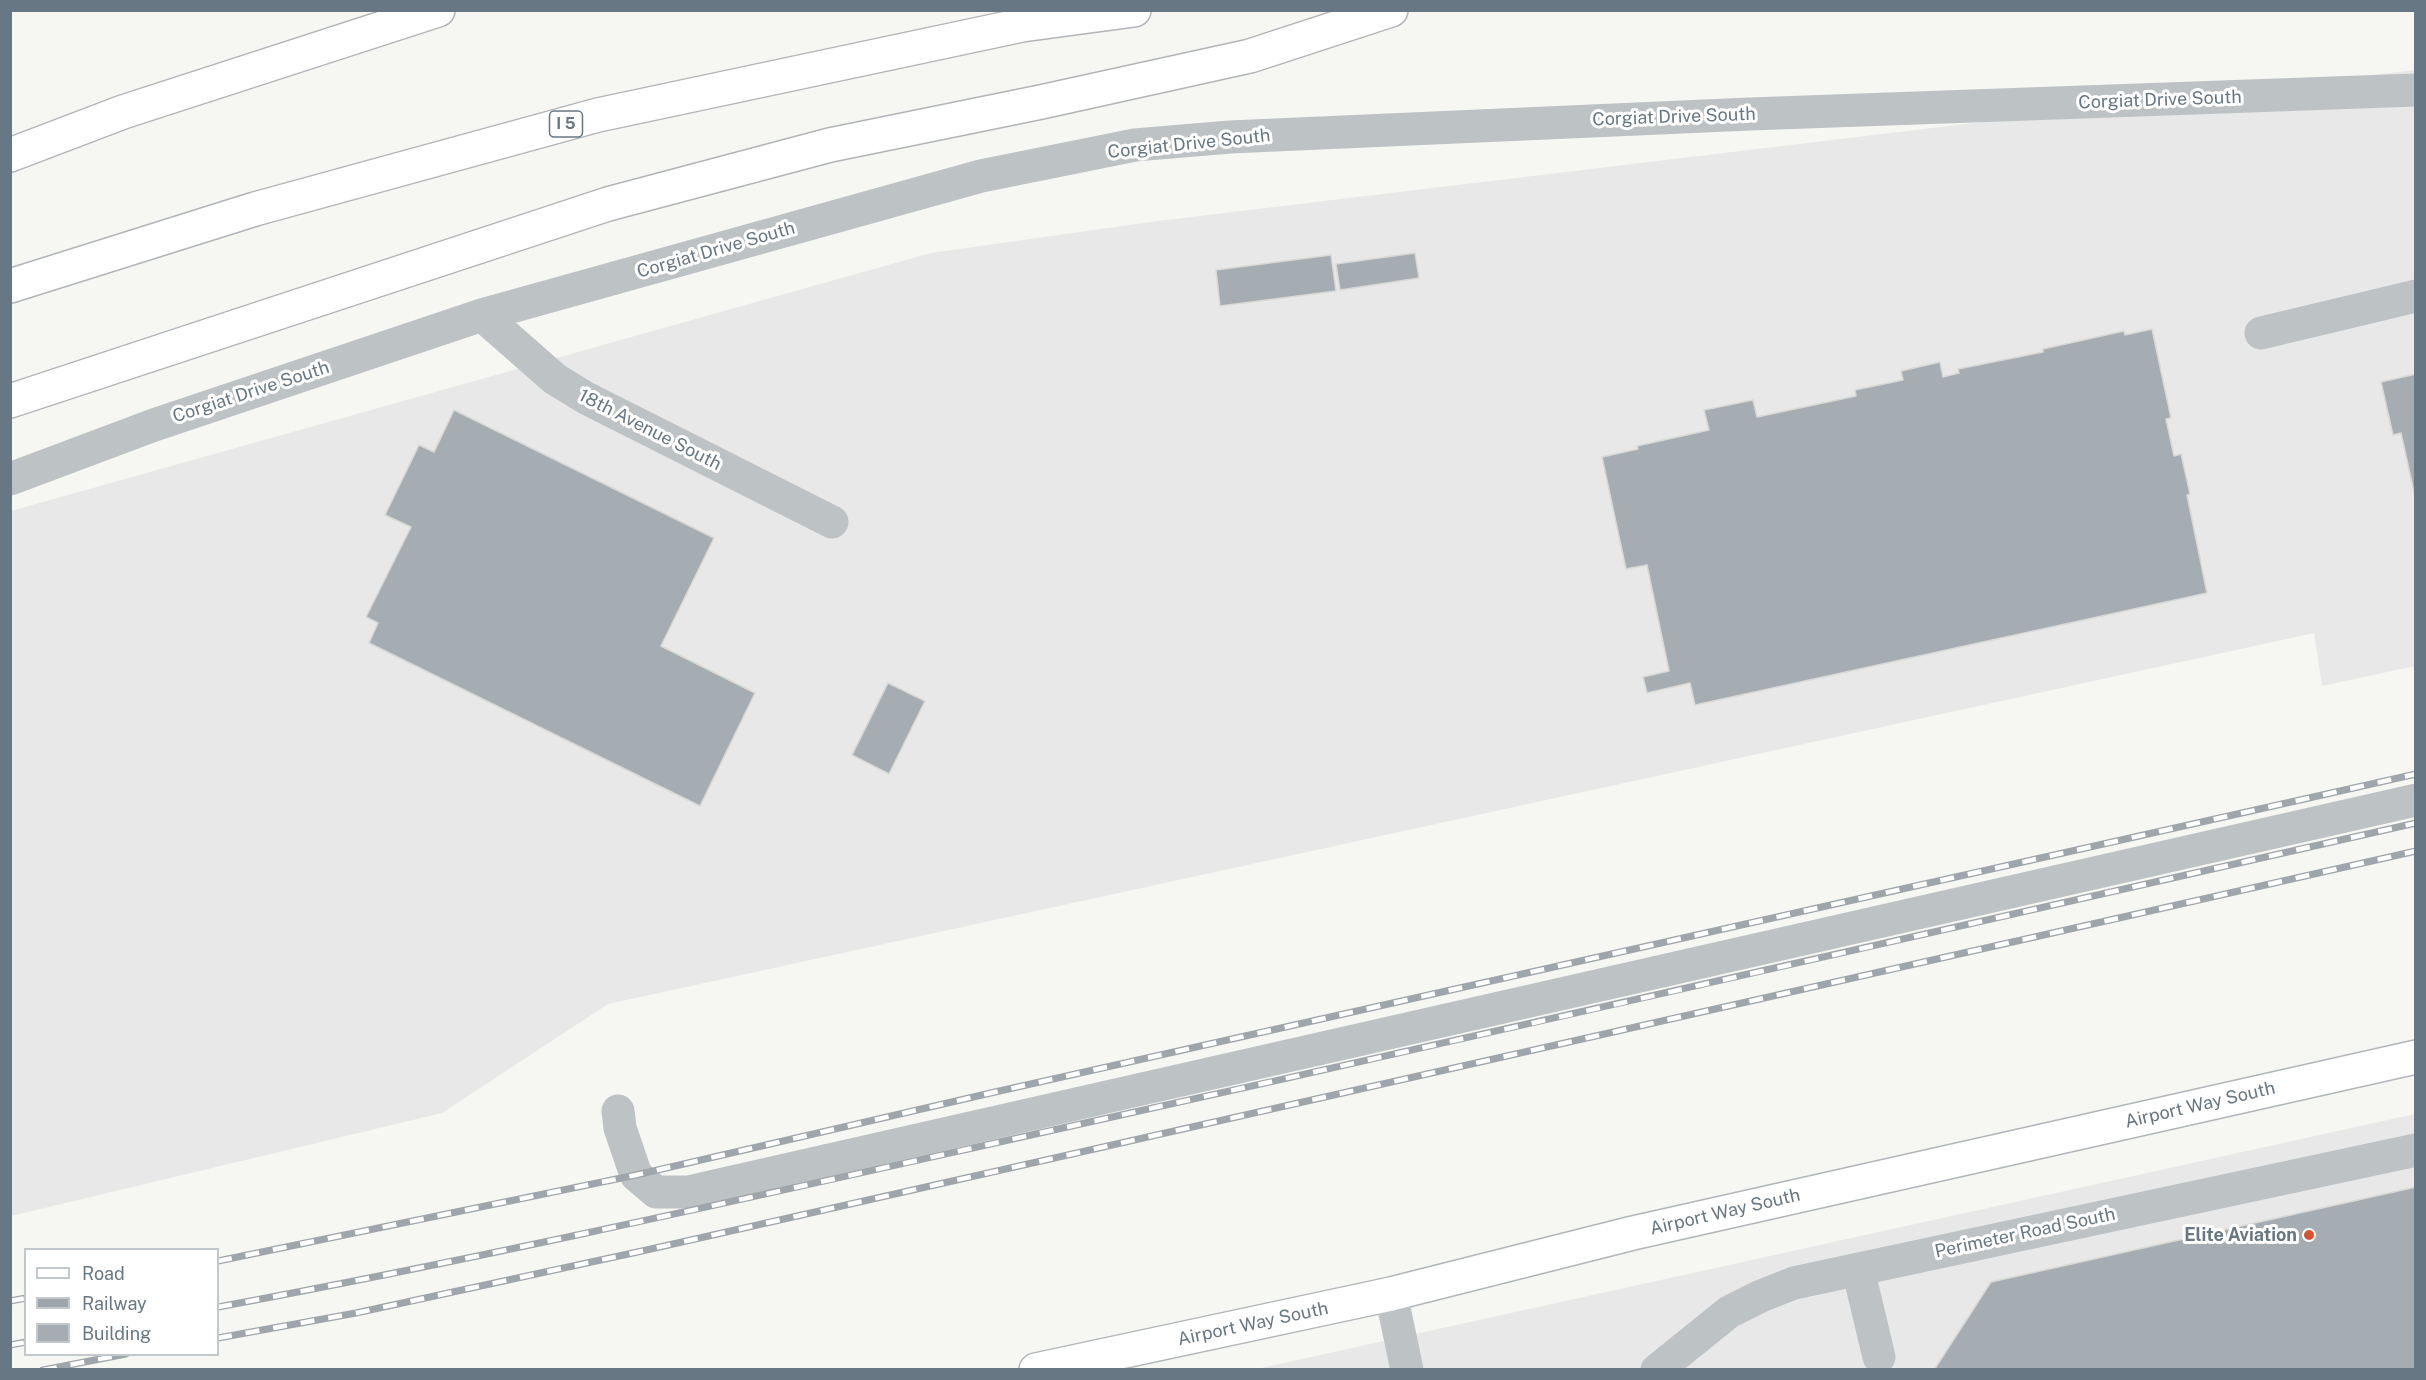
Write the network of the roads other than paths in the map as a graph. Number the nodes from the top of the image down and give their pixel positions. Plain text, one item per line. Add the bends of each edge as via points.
1 (438, 10) edge
2 (1134, 10) edge
3 (1391, 10) edge
4 (2415, 90) edge
5 (10, 155) edge
6 (10, 286) edge
7 (2415, 296) edge
8 (482, 315) junction
9 (2261, 333) dead end
10 (10, 400) edge
11 (10, 479) edge
12 (832, 522) dead end
13 (2415, 800) edge
14 (2415, 1057) edge
15 (618, 1111) dead end
16 (2415, 1150) edge
17 (1858, 1269) junction
18 (1391, 1294) junction
19 (1879, 1357) dead end
20 (1036, 1370) edge
21 (1407, 1370) edge
22 (1657, 1370) edge

1 - 5 main road via 123,112
2 - 6 main road, I 5 via 1022,25 598,115 255,209
3 - 10 main road via 1250,56 830,145 608,204
4 - 8 street, Corgiat Drive South via 1738,114 1230,137 1135,145 981,176
7 - 9 street
8 - 11 street, Corgiat Drive South via 154,425
8 - 12 street, 18th Avenue South via 555,379 586,398
13 - 15 street via 688,1192 656,1192 636,1176
14 - 18 main road, Airport Way South via 1645,1230
16 - 17 street, Perimeter Road South
17 - 19 street
17 - 22 street, Perimeter Road South via 1794,1283 1761,1296 1730,1312
18 - 20 main road, Airport Way South
18 - 21 street

